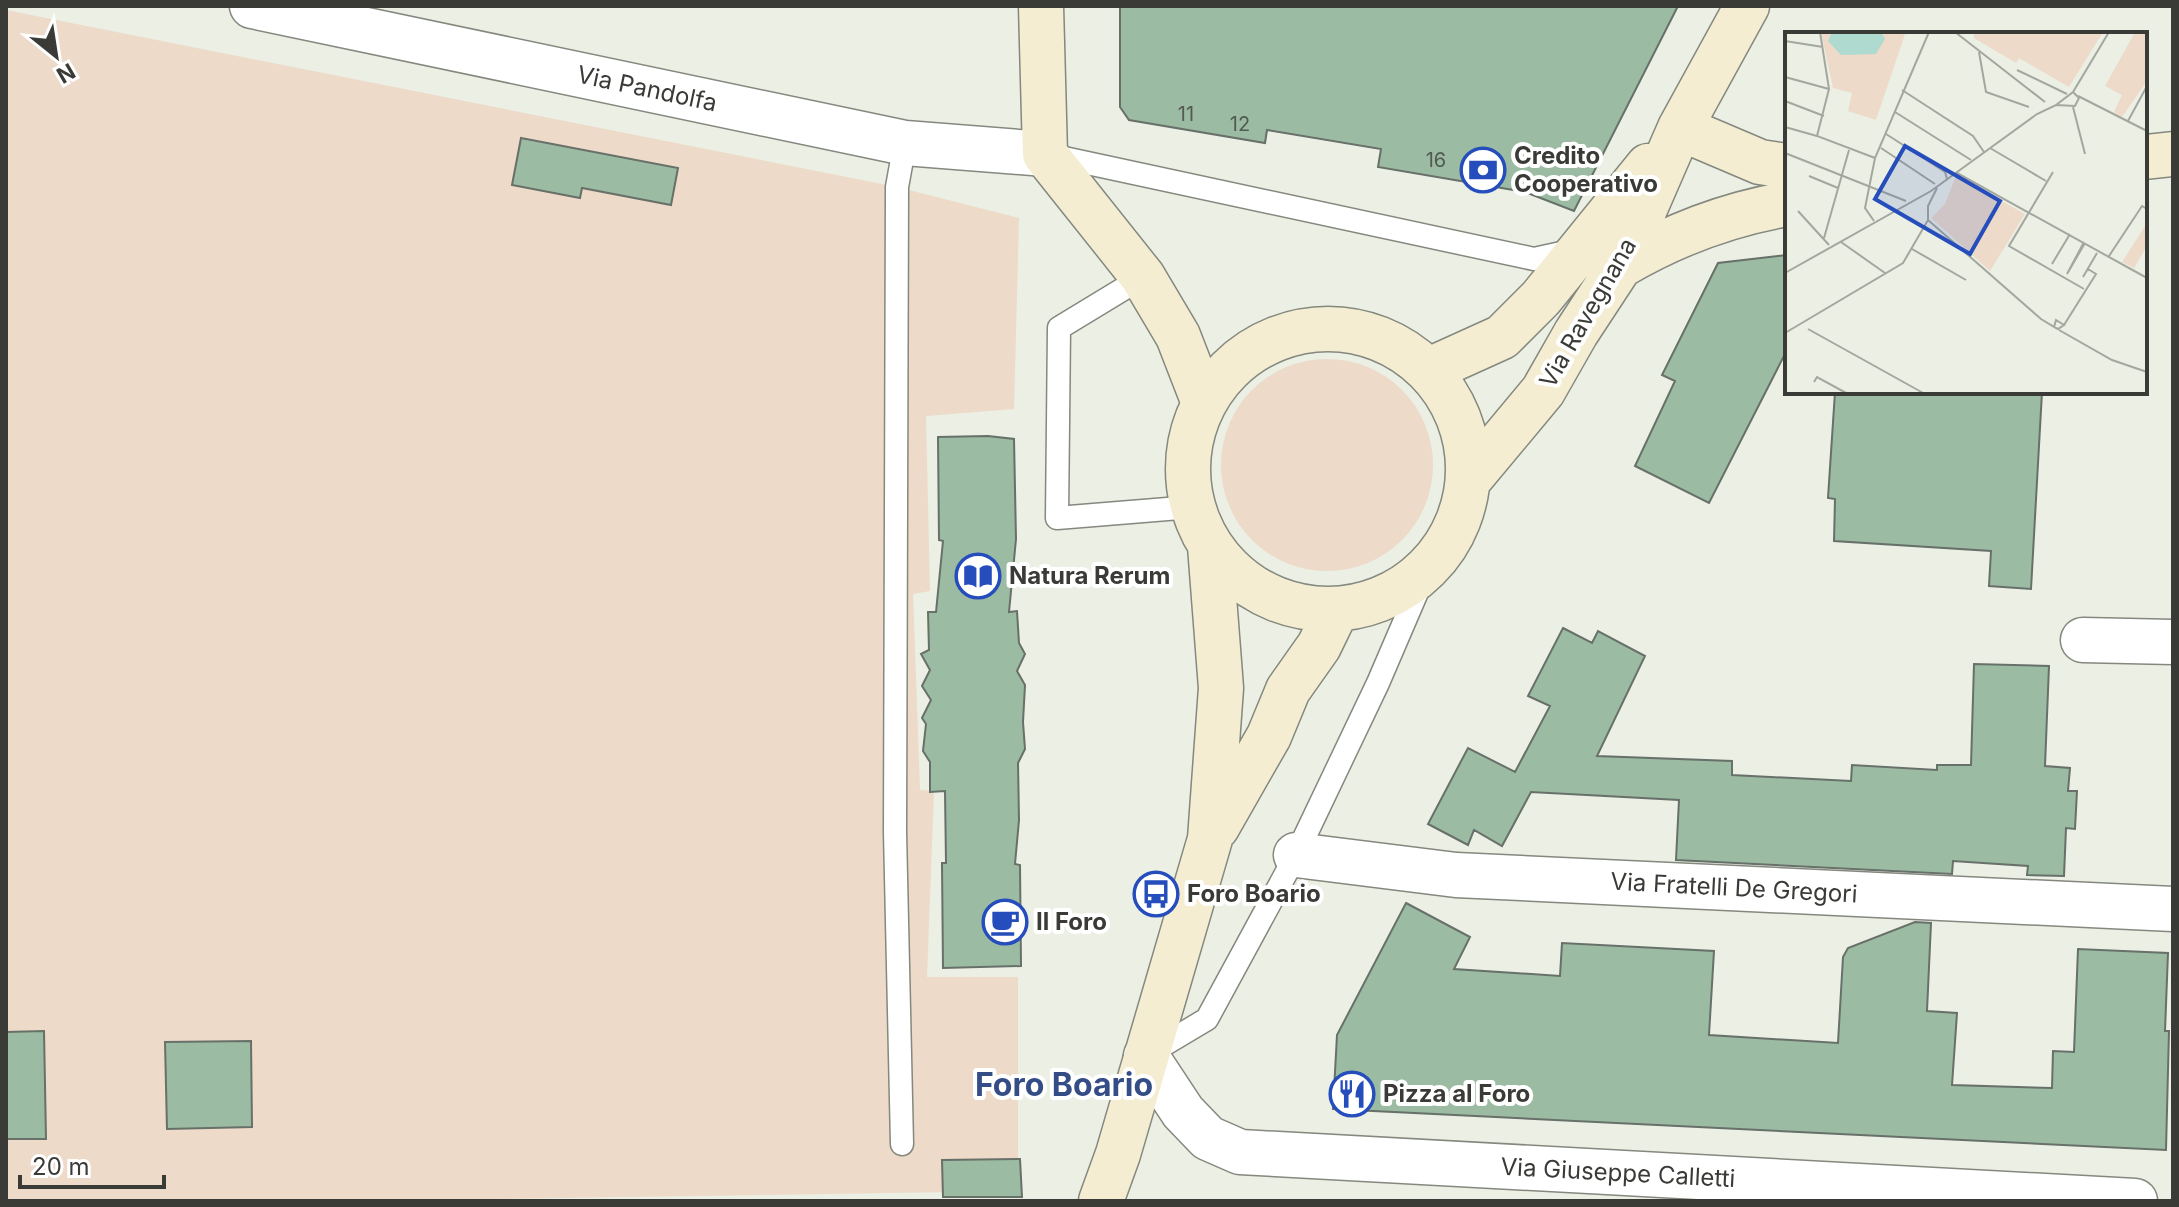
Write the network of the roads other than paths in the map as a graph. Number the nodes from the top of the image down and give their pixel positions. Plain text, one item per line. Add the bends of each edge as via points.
1 (252, 6) edge
2 (1041, 6) edge
3 (1747, 6) edge
4 (1680, 128) junction
5 (905, 143) junction
6 (1045, 154) junction
7 (2173, 154) edge
8 (2147, 157) edge
9 (1785, 166) edge
10 (1785, 204) edge
11 (1580, 249) junction
12 (1620, 266) junction
13 (1143, 277) junction
14 (1429, 370) junction
15 (1204, 403) junction
16 (1468, 481) junction
17 (1192, 507) junction
18 (1210, 546) junction
19 (1427, 569) junction
20 (1337, 609) junction
21 (2083, 640) dead end
22 (2173, 642) edge
23 (1210, 839) junction
24 (1296, 855) junction
25 (2173, 909) edge
26 (1146, 1056) junction
27 (902, 1144) dead end
28 (1101, 1201) edge
29 (2135, 1201) edge

1 - 5 street, Via Pandolfa
2 - 6 main road
3 - 4 main road, Via Ravegnana
4 - 9 main road via 1760,162
4 - 11 main road, Via Ravegnana
4 - 12 main road, Via Ravegnana
5 - 6 street, Via Pandolfa
5 - 27 lane via 897,187 895,832
6 - 11 lane via 1534,259
6 - 13 main road
7 - 8 main road
10 - 12 main road via 1750,210 1656,245
11 - 14 main road, Via Ravegnana via 1502,337
12 - 16 main road, Via Ravegnana via 1543,391
13 - 15 main road via 1178,336
13 - 17 lane via 1059,328 1057,518
14 - 15 main road via 1402,348 1370,335 1335,328 1301,331 1239,359
14 - 16 main road via 1453,403 1466,441
15 - 17 main road via 1188,454
16 - 19 main road via 1461,514
17 - 18 main road
18 - 20 main road via 1235,575 1265,595 1300,607
18 - 23 main road via 1221,688
19 - 20 main road via 1370,603
19 - 24 lane
20 - 23 main road
21 - 22 street
23 - 26 main road
24 - 25 street, Via Fratelli De Gregori via 1456,875
24 - 26 lane via 1207,1019
26 - 28 main road
26 - 29 street, Via Giuseppe Calletti via 1183,1112 1208,1138 1240,1152

